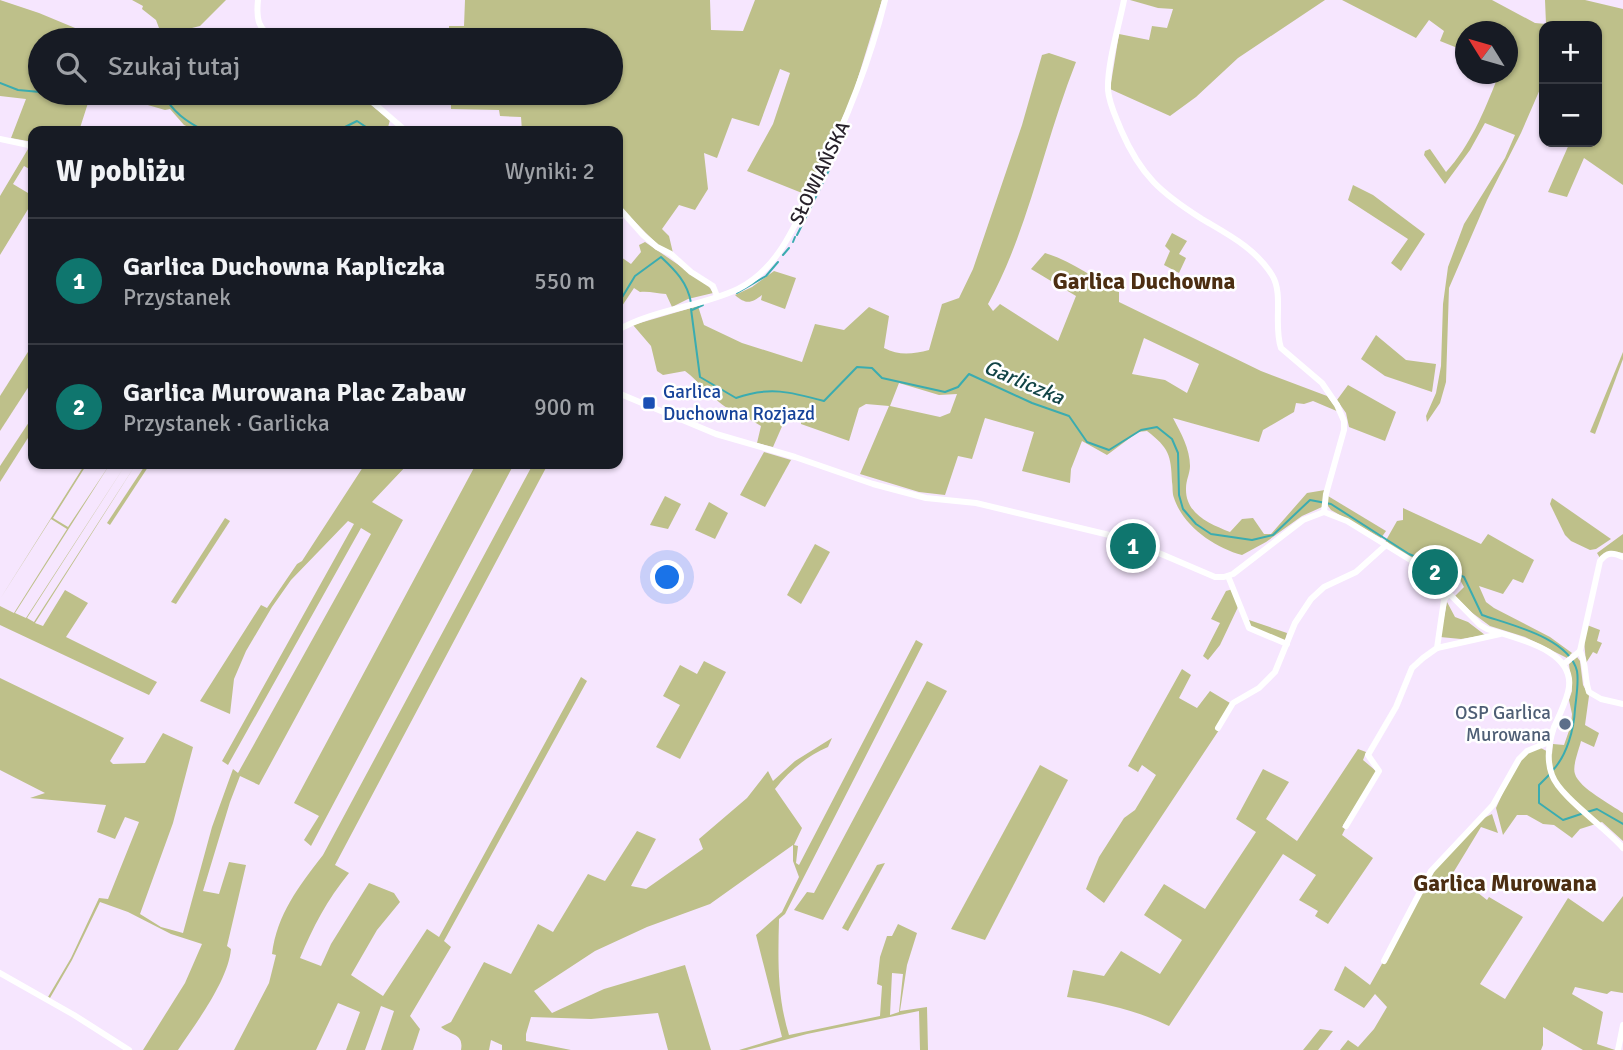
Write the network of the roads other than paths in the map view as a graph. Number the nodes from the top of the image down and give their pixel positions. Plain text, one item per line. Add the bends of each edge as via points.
1 (258, 0) edge
2 (885, 0) edge
3 (1124, 0) edge
4 (261, 28) edge
5 (376, 105) edge
6 (400, 126) edge
7 (0, 139) edge
8 (28, 145) edge
9 (623, 212) edge
10 (717, 296) junction
11 (623, 327) edge
12 (623, 395) edge
13 (1325, 506) junction
14 (1384, 541) junction
15 (1623, 557) edge
16 (1228, 576) junction
17 (1448, 594) junction
18 (1502, 634) junction
19 (1287, 644) junction
20 (1437, 648) junction
21 (1578, 653) junction
22 (1566, 662) junction
23 (1623, 704) edge
24 (1217, 728) dead end
25 (1549, 742) junction
26 (1346, 826) dead end
27 (1623, 848) edge
28 (1384, 961) dead end
29 (0, 972) edge
30 (1623, 1025) edge
31 (129, 1050) edge
32 (1618, 1050) edge

1 - 4 street
2 - 10 street, SŁOWIAŃSKA via 856,96 787,242 752,279
3 - 13 street via 1108,88 1114,112 1134,158 1152,181 1247,247 1274,277 1281,348 1322,383 1344,421
5 - 6 street
7 - 8 street
9 - 10 street via 657,247 713,286
10 - 11 street, SŁOWIAŃSKA
12 - 16 street via 716,434 873,484 1126,539 1203,573
13 - 14 street
13 - 16 street
14 - 17 street via 1426,571
14 - 19 street via 1356,572 1324,587 1311,599
15 - 21 street via 1608,554 1600,561
16 - 19 street via 1249,628
17 - 18 street via 1480,625
17 - 20 street
18 - 20 street
18 - 22 street
19 - 24 street via 1272,676 1233,703
20 - 26 street via 1412,668 1396,707 1370,750 1369,759 1378,771
21 - 22 street
21 - 23 street via 1584,659 1589,692
22 - 25 street via 1569,691
25 - 27 street via 1551,773 1563,792
25 - 28 street via 1527,751 1493,805 1432,871
29 - 31 street
30 - 32 street

